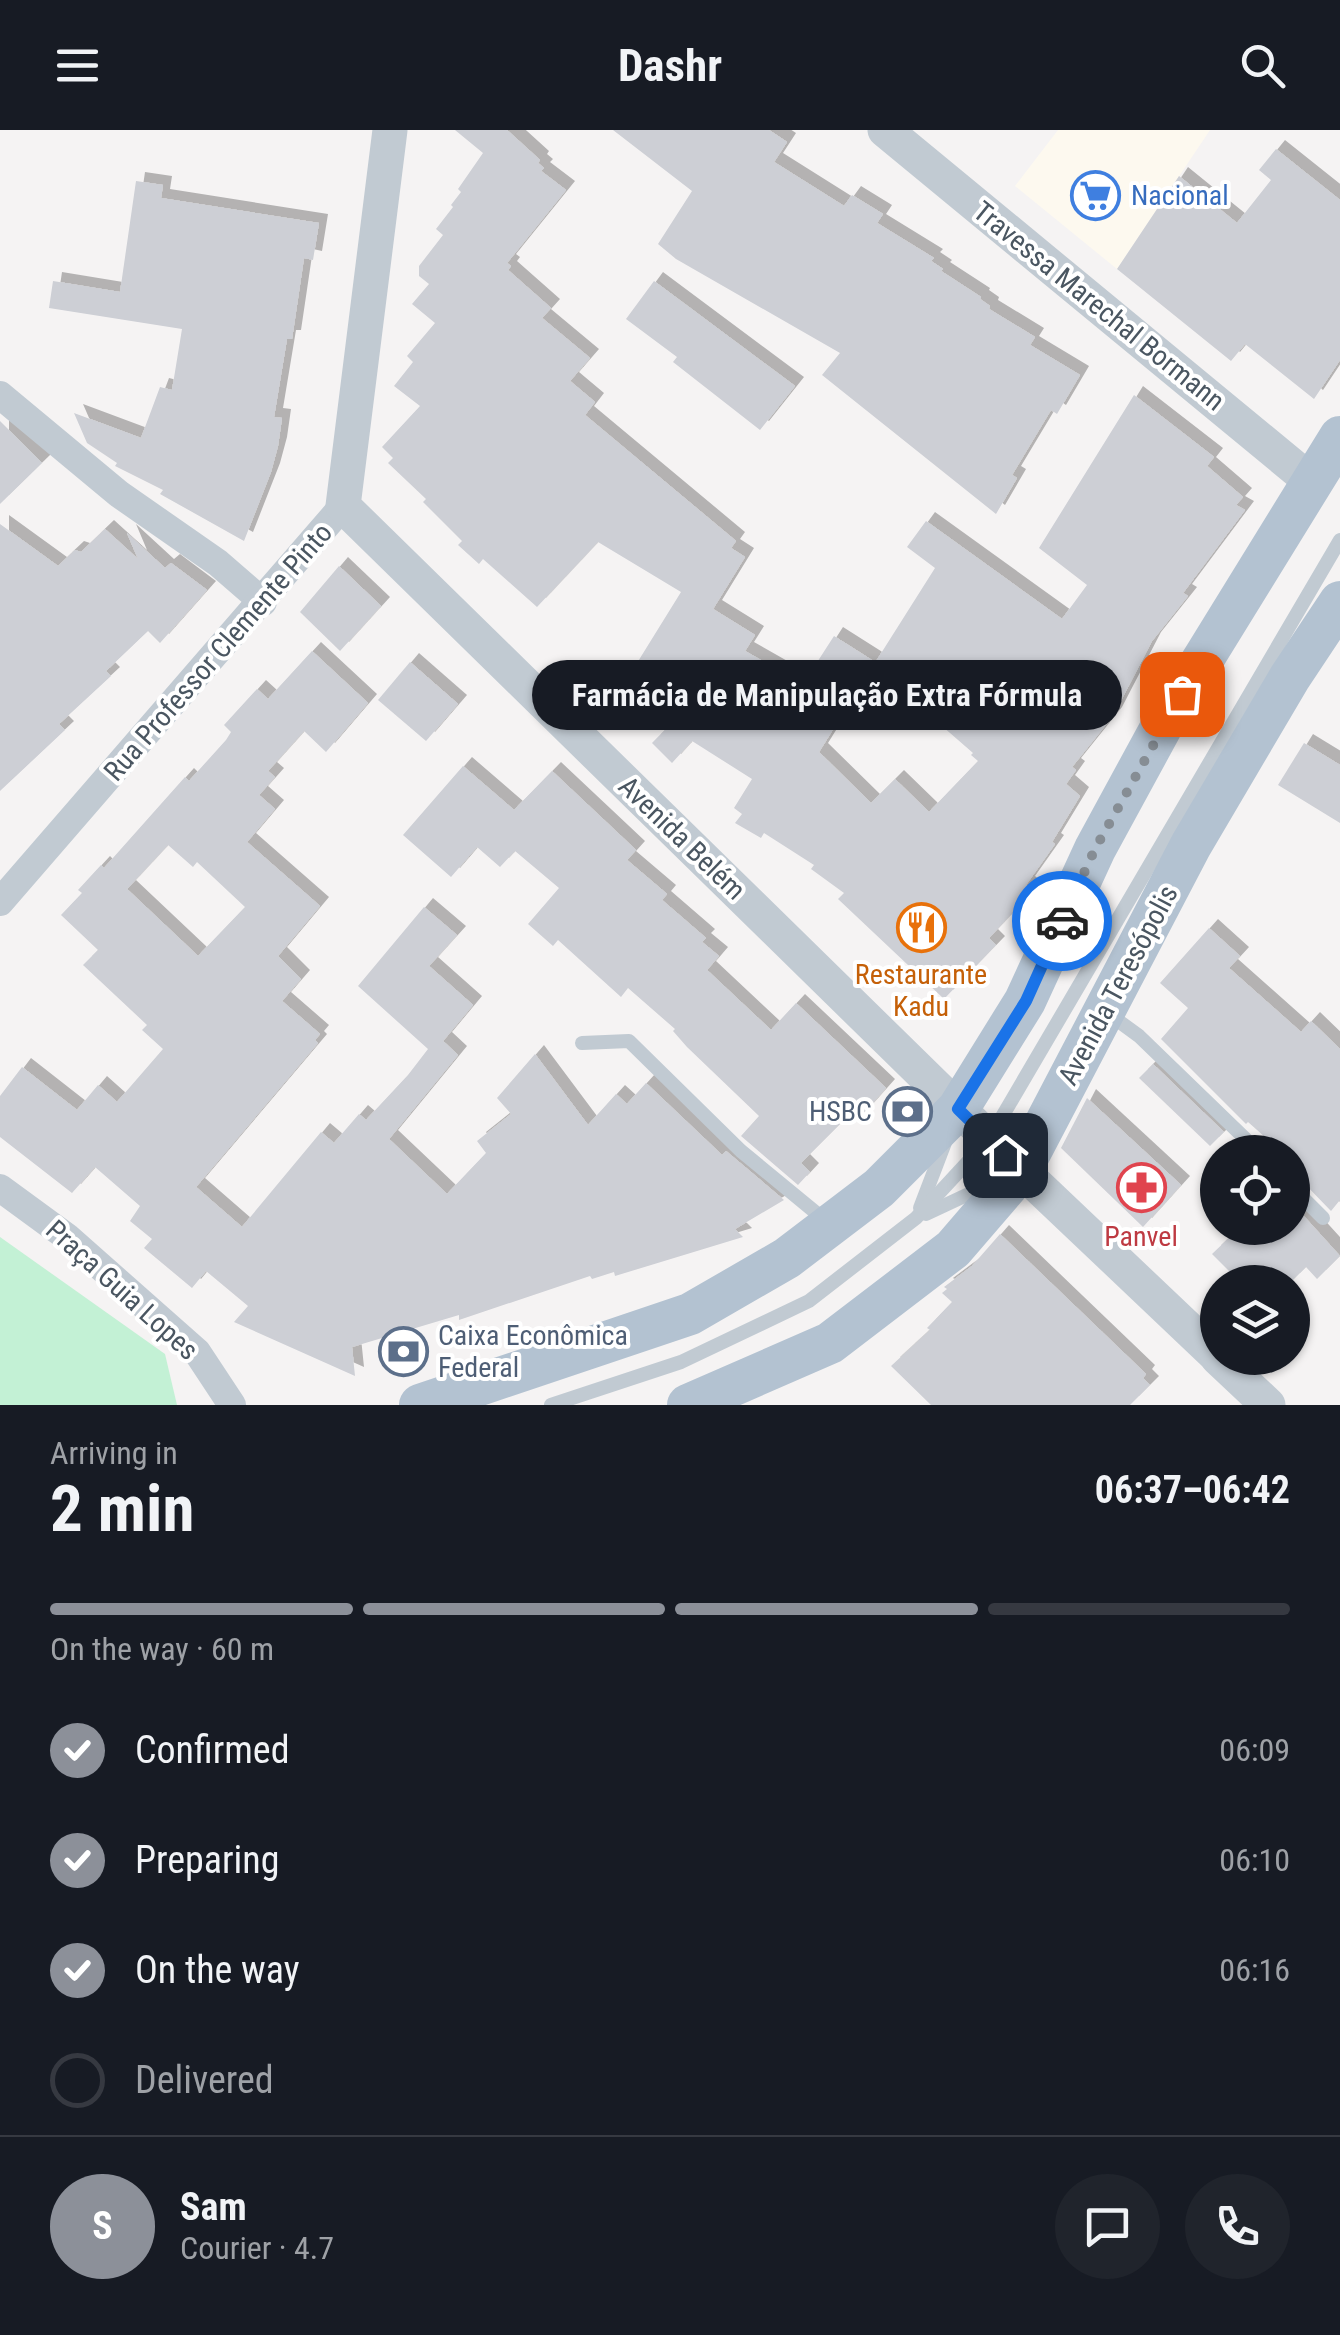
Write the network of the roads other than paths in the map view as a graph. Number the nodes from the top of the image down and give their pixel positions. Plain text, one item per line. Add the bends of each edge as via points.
1 (390, 130) edge
2 (886, 130) edge
3 (0, 394) edge
4 (1340, 437) edge
5 (1313, 483) junction
6 (343, 506) junction
7 (1340, 540) edge
8 (263, 602) junction
9 (1340, 602) edge
10 (0, 902) edge
11 (1104, 1010) junction
12 (582, 1043) dead end
13 (958, 1109) junction
14 (1241, 1135) edge
15 (990, 1140) junction
16 (1020, 1170) junction
17 (0, 1188) edge
18 (1310, 1205) edge
19 (916, 1218) junction
20 (1323, 1218) dead end
21 (830, 1224) junction
22 (1200, 1340) edge
23 (1237, 1375) edge
24 (232, 1405) edge
25 (420, 1405) edge
26 (551, 1405) edge
27 (688, 1405) edge
28 (1268, 1405) edge

1 - 6 street, Rua Professor Clemente Pinto
2 - 5 street, Travessa Marechal Bormann
3 - 8 street
4 - 5 main road
5 - 13 main road via 1163,724 1095,849 1026,1001
6 - 8 street, Rua Professor Clemente Pinto
6 - 13 street, Avenida Belém
7 - 15 lane
8 - 10 street, Rua Professor Clemente Pinto
9 - 11 main road, Avenida Teresópolis via 1192,845
11 - 14 lane
11 - 16 main road, Avenida Teresópolis
12 - 21 lane via 630,1041 741,1150
13 - 15 street, Avenida Belém
13 - 19 lane
13 - 21 main road via 879,1188
15 - 16 street, Avenida Belém
15 - 19 lane
16 - 19 lane
16 - 22 street, Avenida Belém
16 - 27 main road, Avenida Teresópolis via 954,1249 830,1343
17 - 24 street, Praça Guia Lopes via 67,1237 198,1352
18 - 20 lane
19 - 26 lane via 810,1301 681,1362
21 - 25 main road via 787,1258 690,1314
23 - 28 street, Avenida Belém

